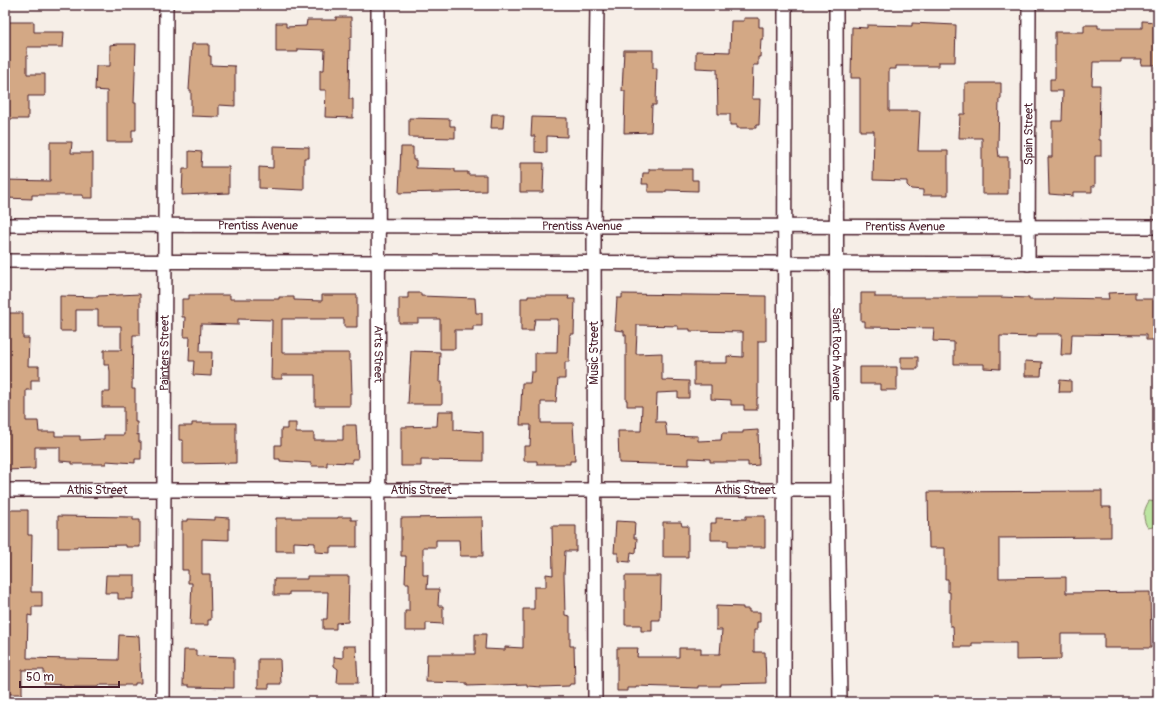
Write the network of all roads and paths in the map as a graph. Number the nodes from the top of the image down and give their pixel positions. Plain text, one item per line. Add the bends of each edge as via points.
1 (166, 5) edge
2 (378, 5) edge
3 (597, 5) edge
4 (785, 5) edge
5 (836, 5) edge
6 (1029, 5) edge
7 (5, 225) edge
8 (165, 225) junction
9 (379, 227) junction
10 (594, 227) junction
11 (784, 227) junction
12 (837, 227) junction
13 (1028, 227) junction
14 (1158, 227) edge
15 (5, 261) edge
16 (165, 261) junction
17 (379, 263) junction
18 (594, 263) junction
19 (783, 263) junction
20 (837, 264) junction
21 (1028, 264) junction
22 (1158, 264) edge
23 (5, 490) edge
24 (164, 490) junction
25 (379, 490) junction
26 (594, 490) junction
27 (784, 490) junction
28 (837, 490) junction
29 (163, 702) edge
30 (379, 702) edge
31 (594, 702) edge
32 (784, 702) edge
33 (840, 702) edge

1 - 8 street, Painters Street
2 - 9 street, Arts Street
3 - 10 street, Music Street
4 - 11 street
5 - 12 street, Saint Roch Avenue
6 - 13 street, Spain Street
7 - 8 street, Prentiss Avenue
8 - 9 street, Prentiss Avenue
8 - 16 street, Painters Street
9 - 10 street, Prentiss Avenue
9 - 17 street, Arts Street
10 - 11 street, Prentiss Avenue
10 - 18 street, Music Street
11 - 12 street, Prentiss Avenue
11 - 19 street
12 - 13 street, Prentiss Avenue
12 - 20 street, Saint Roch Avenue
13 - 14 street, Prentiss Avenue
13 - 21 street, Spain Street
15 - 16 street
16 - 17 street
16 - 24 street, Painters Street
17 - 18 street
17 - 25 street, Arts Street
18 - 19 street
18 - 26 street, Music Street
19 - 20 street
19 - 27 street
20 - 21 street
20 - 28 street, Saint Roch Avenue
21 - 22 street
23 - 24 street, Athis Street
24 - 25 street, Athis Street
24 - 29 street, Painters Street
25 - 26 street, Athis Street
25 - 30 street, Arts Street
26 - 27 street, Athis Street
26 - 31 street, Music Street
27 - 28 street, Athis Street
27 - 32 street
28 - 33 street, Saint Roch Avenue

